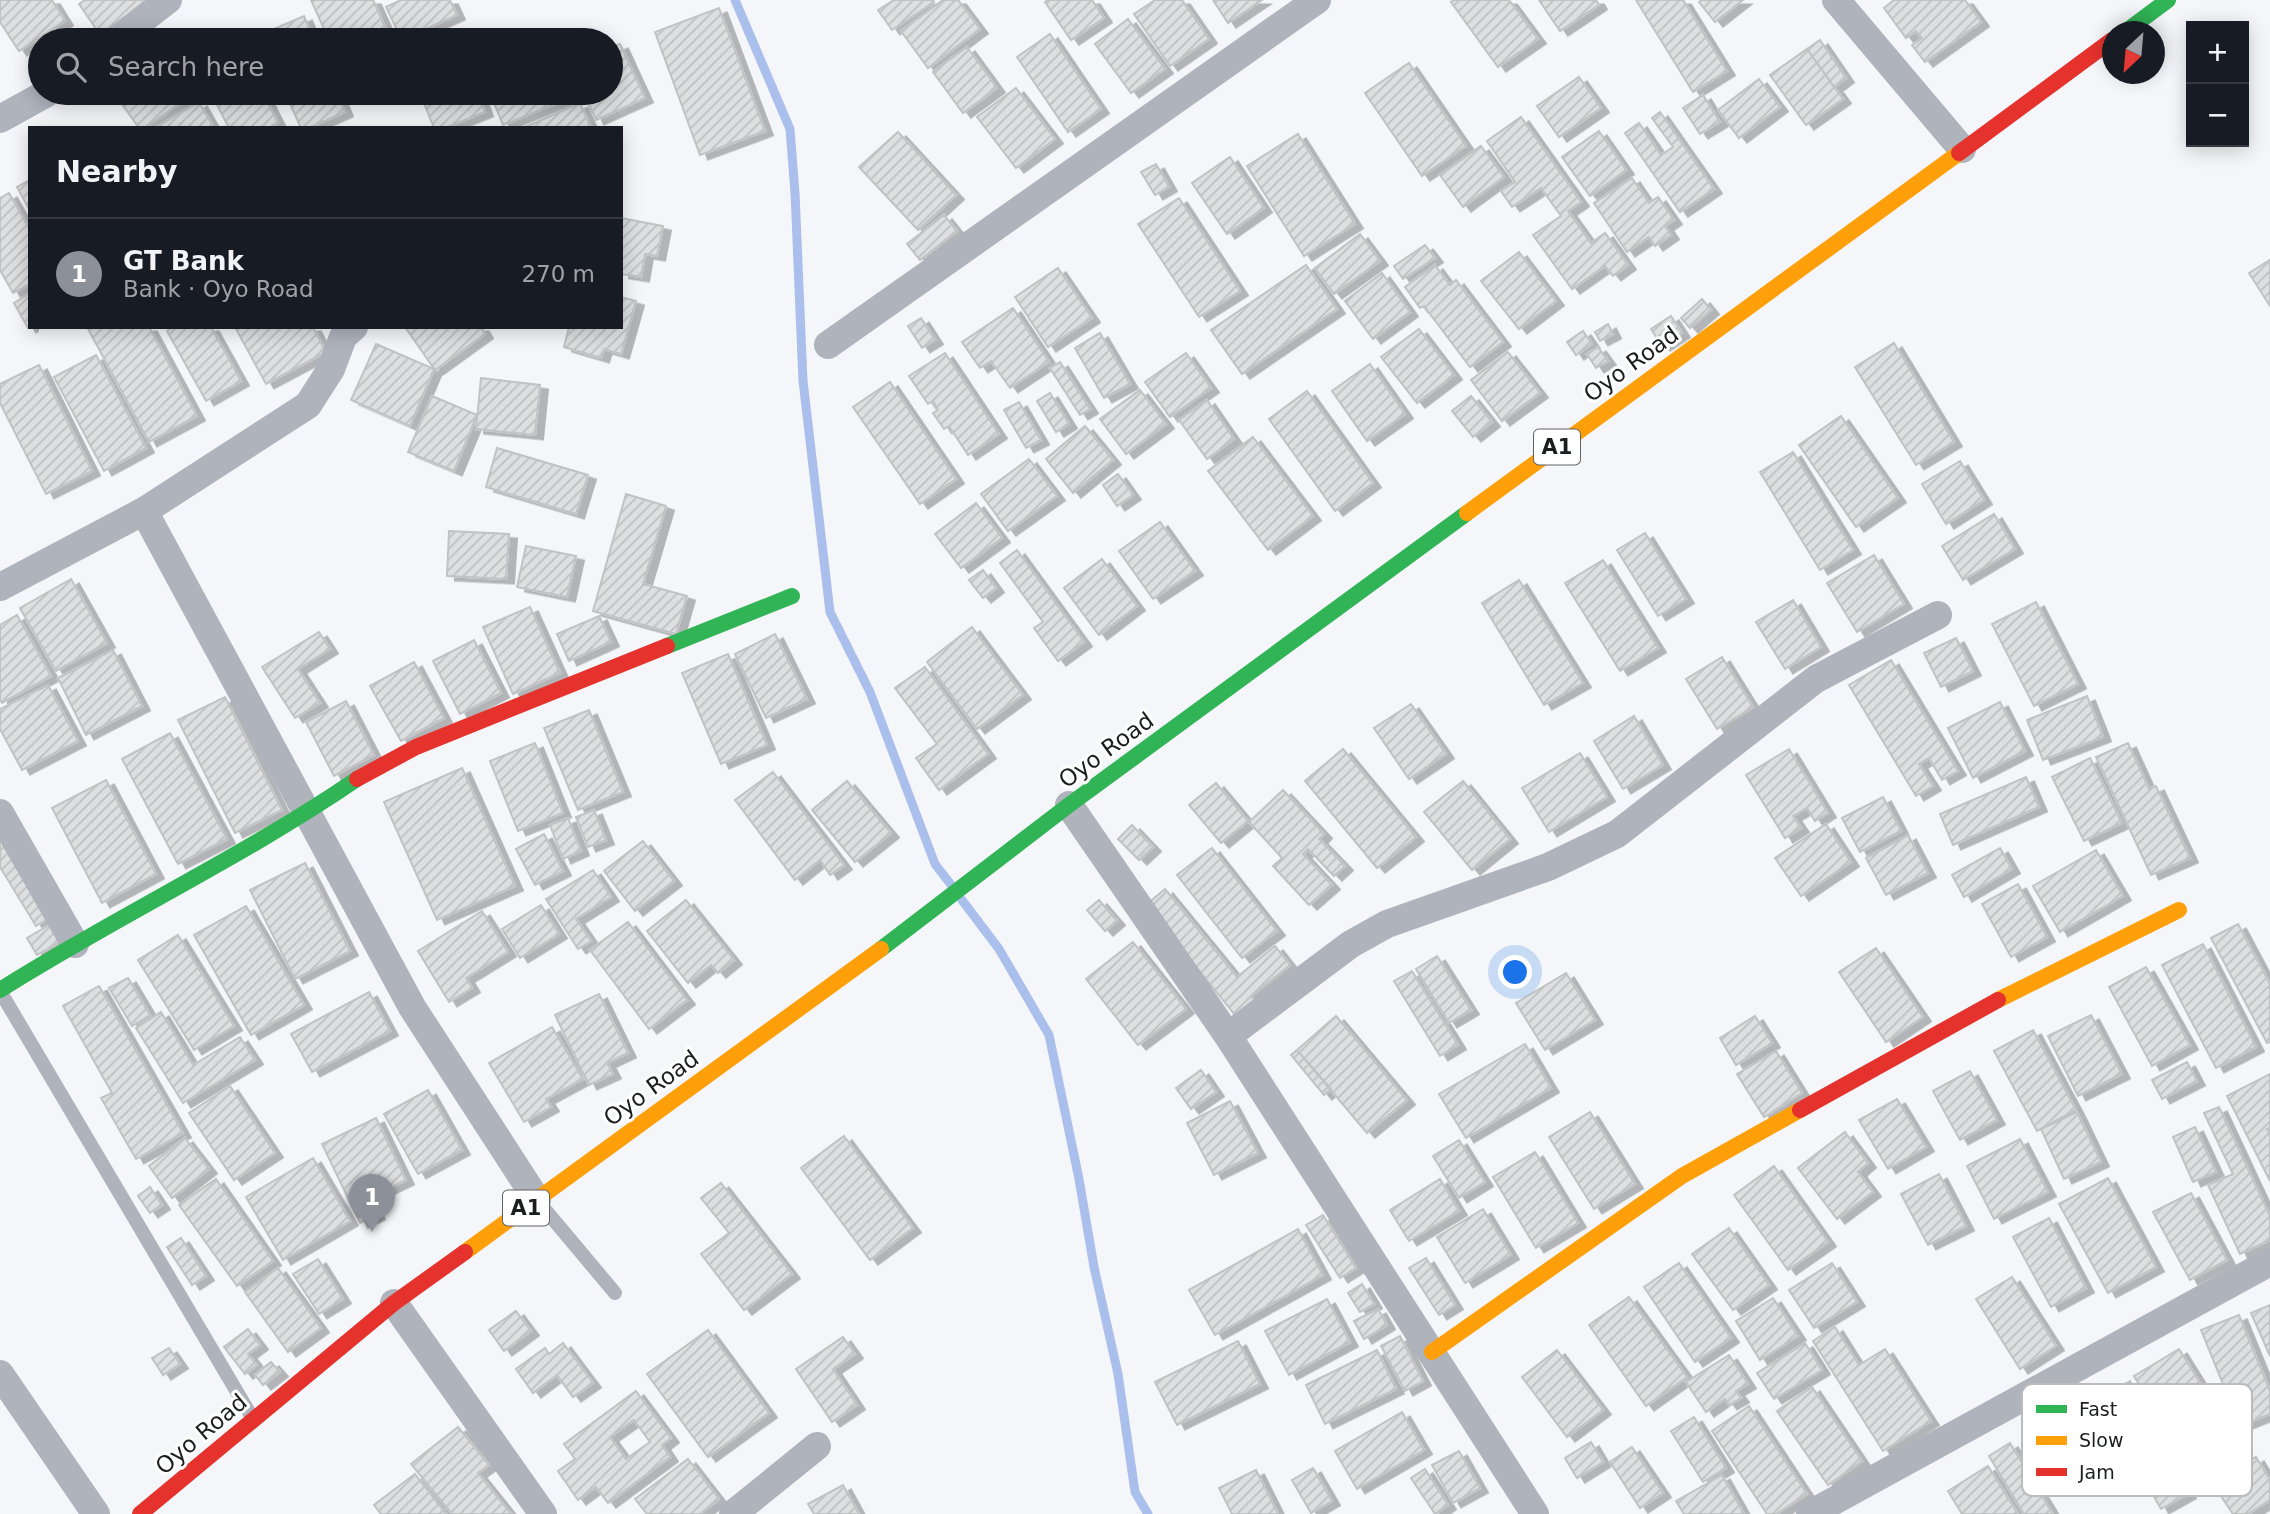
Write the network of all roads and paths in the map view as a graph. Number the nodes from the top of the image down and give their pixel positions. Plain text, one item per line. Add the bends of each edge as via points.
1 (168, 0) edge
2 (1317, 0) edge
3 (1836, 0) edge
4 (2168, 0) edge
5 (2139, 21) edge
6 (132, 28) edge
7 (2102, 47) edge
8 (28, 104) edge
9 (0, 119) edge
10 (1962, 149) junction
11 (352, 329) edge
12 (828, 345) dead end
13 (144, 511) junction
14 (0, 587) edge
15 (792, 596) dead end
16 (1938, 615) dead end
17 (1069, 805) junction
18 (0, 813) edge
19 (307, 813) junction
20 (2179, 909) dead end
21 (75, 944) junction
22 (0, 990) edge
23 (1227, 1036) junction
24 (537, 1200) junction
25 (2270, 1262) edge
26 (615, 1293) dead end
27 (394, 1303) junction
28 (1432, 1352) junction
29 (0, 1374) edge
30 (2047, 1384) edge
31 (2022, 1398) edge
32 (254, 1420) junction
33 (817, 1446) dead end
34 (96, 1514) edge
35 (140, 1514) edge
36 (543, 1514) edge
37 (733, 1514) edge
38 (1535, 1514) edge
39 (1810, 1514) edge

1 - 6 street
2 - 12 street
3 - 10 street
4 - 5 main road
7 - 10 main road, Oyo Road / A1
8 - 9 street
10 - 17 main road, Oyo Road / A1
11 - 13 street via 343,337 331,369 308,405
13 - 14 street
13 - 19 street
15 - 19 main road via 416,747 366,772
16 - 23 street via 1816,679 1617,834 1548,867 1387,924 1351,944
17 - 23 street
17 - 24 main road, Oyo Road / A1 via 925,917
18 - 21 street
19 - 21 main road
19 - 24 street via 412,1007
20 - 28 main road via 1978,1010 1682,1175
21 - 22 main road
22 - 32 lane
23 - 28 street
24 - 26 lane
24 - 27 main road, Oyo Road / A1
25 - 30 street
27 - 32 main road, Oyo Road / A1
27 - 36 street
28 - 38 street
29 - 34 street
31 - 39 street
32 - 35 main road, Oyo Road / A1
33 - 37 street

